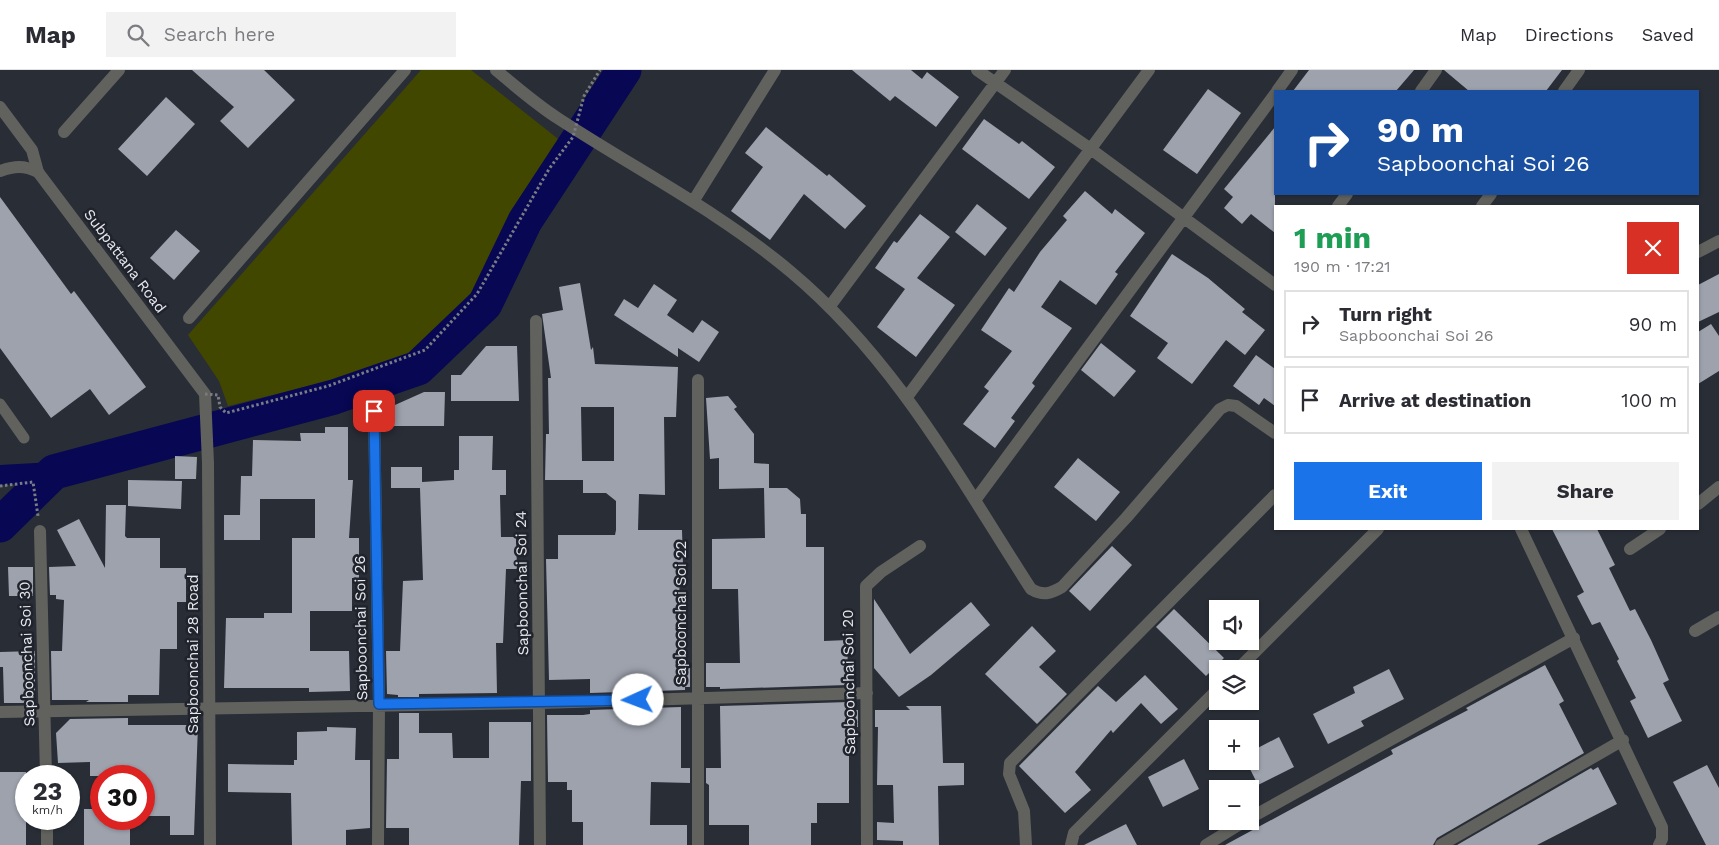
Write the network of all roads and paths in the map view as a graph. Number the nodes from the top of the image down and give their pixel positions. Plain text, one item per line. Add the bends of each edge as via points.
1 (119, 70) edge
2 (405, 70) edge
3 (496, 70) edge
4 (600, 70) edge
5 (776, 70) edge
6 (977, 70) edge
7 (1005, 70) edge
8 (1149, 70) edge
9 (1292, 70) edge
10 (1436, 70) edge
11 (1579, 70) edge
12 (995, 83) junction
13 (1278, 90) edge
14 (1422, 90) edge
15 (1565, 90) edge
16 (1274, 96) edge
17 (0, 107) edge
18 (64, 132) dead end
19 (1092, 150) junction
20 (0, 171) edge
21 (38, 172) junction
22 (694, 200) junction
23 (1183, 219) junction
24 (1719, 241) edge
25 (1699, 251) edge
26 (1274, 284) edge
27 (830, 306) junction
28 (189, 318) dead end
29 (536, 321) dead end
30 (698, 380) dead end
31 (907, 397) junction
32 (206, 398) junction
33 (0, 404) edge
34 (374, 411) dead end
35 (1274, 431) edge
36 (24, 438) dead end
37 (0, 486) edge
38 (1719, 487) edge
39 (1274, 496) edge
40 (976, 499) junction
41 (1699, 503) edge
42 (1377, 530) edge
43 (1521, 530) edge
44 (1658, 530) edge
45 (40, 531) joint
46 (920, 546) dead end
47 (1630, 549) dead end
48 (1719, 618) edge
49 (1695, 630) dead end
50 (1574, 638) junction
51 (1247, 660) edge
52 (867, 693) junction
53 (697, 698) junction
54 (1209, 698) edge
55 (540, 703) junction
56 (379, 704) junction
57 (209, 708) junction
58 (45, 711) junction
59 (0, 712) edge
60 (1623, 740) junction
61 (46, 765) edge
62 (1259, 813) edge
63 (47, 830) edge
64 (1230, 830) edge
65 (47, 845) edge
66 (210, 845) edge
67 (378, 845) edge
68 (540, 845) edge
69 (698, 845) edge
70 (867, 845) edge
71 (1026, 845) edge
72 (1071, 845) edge
73 (1206, 845) edge
74 (1441, 845) edge
75 (1659, 845) edge

1 - 18 street
2 - 28 street
3 - 22 street via 558,118
4 - 32 path, bridge via 584,96 573,137 549,169 477,294 425,350 328,386 226,413 220,407 218,395
5 - 22 street
6 - 12 street
7 - 12 street
8 - 19 street
9 - 13 street
10 - 14 street
11 - 15 street
12 - 19 street
12 - 27 street
16 - 23 street
17 - 21 street, Subpattana Road via 32,150
19 - 23 street
19 - 31 street
20 - 21 street via 27,166
21 - 32 street, Subpattana Road
22 - 27 street via 790,271
23 - 26 street
23 - 40 street
24 - 25 street
27 - 31 street
29 - 55 street, Sapboonchai Soi 24
30 - 53 street, Sapboonchai Soi 22
31 - 40 street
32 - 57 street, Sapboonchai 28 Road
33 - 36 lane
34 - 56 street, Sapboonchai Soi 26
35 - 40 street via 1236,406 1220,409 1126,518 1062,587 1050,594 1040,594 1031,589
37 - 45 path via 33,482
38 - 41 street
39 - 71 street via 1010,763 1009,774 1024,811
42 - 51 street
43 - 50 street
44 - 47 street
45 - 58 street, Sapboonchai Soi 30
46 - 52 street, Sapboonchai Soi 20 via 866,586
48 - 49 street
50 - 60 street
50 - 62 street
52 - 53 street
52 - 70 street, Sapboonchai Soi 20
53 - 55 street
53 - 69 street, Sapboonchai Soi 22
54 - 72 street via 1074,833
55 - 56 street
55 - 68 street, Sapboonchai Soi 24
56 - 57 street
56 - 67 street, Sapboonchai Soi 26
57 - 58 street
57 - 66 street, Sapboonchai 28 Road
58 - 59 street
58 - 61 street, Sapboonchai Soi 30
60 - 74 street
60 - 75 street via 1662,826
63 - 65 street
64 - 73 street

